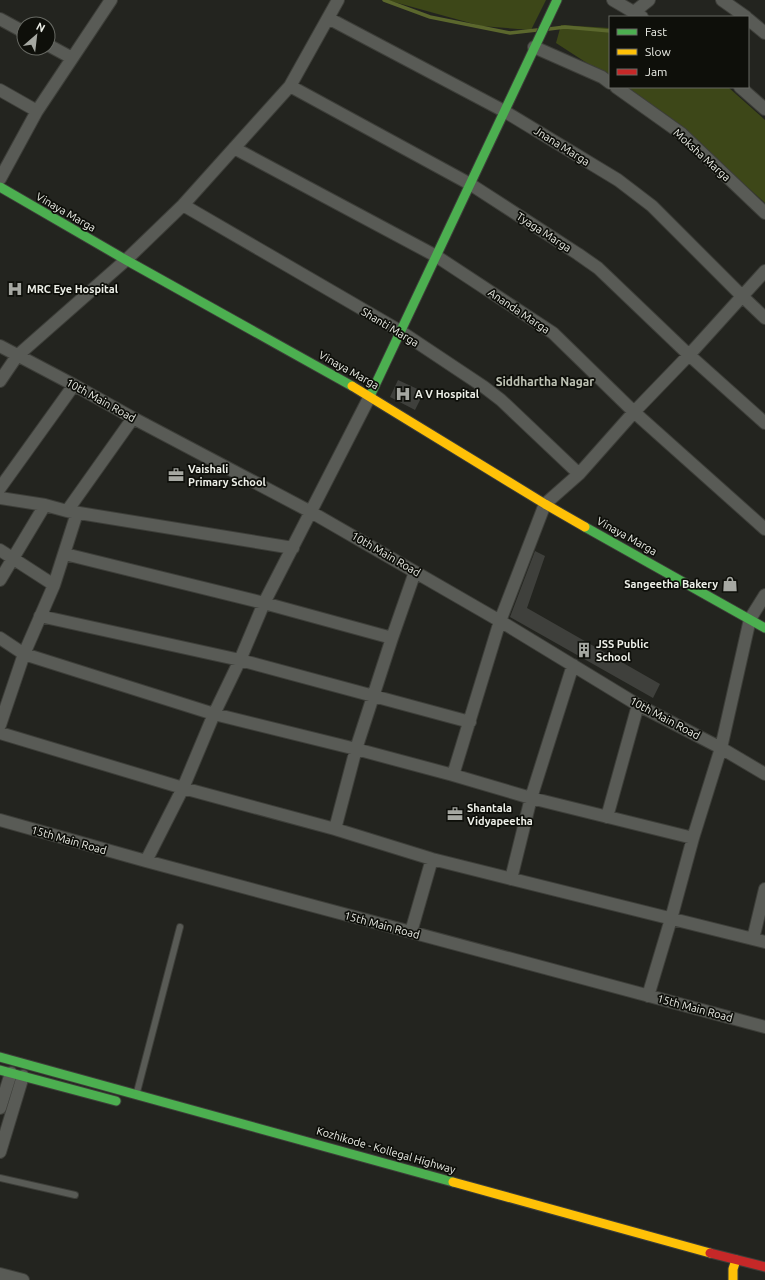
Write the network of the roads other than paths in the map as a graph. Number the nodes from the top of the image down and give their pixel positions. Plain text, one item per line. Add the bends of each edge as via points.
1 (111, 0) edge
2 (338, 0) edge
3 (557, 0) edge
4 (613, 0) edge
5 (649, 0) edge
6 (722, 0) edge
7 (638, 14) edge
8 (744, 16) edge
9 (328, 18) junction
10 (0, 19) edge
11 (749, 20) edge
12 (16, 28) edge
13 (765, 33) edge
14 (537, 41) junction
15 (56, 49) edge
16 (72, 58) junction
17 (609, 82) edge
18 (290, 86) junction
19 (617, 88) edge
20 (741, 88) edge
21 (0, 90) edge
22 (765, 109) edge
23 (37, 111) junction
24 (504, 111) junction
25 (234, 148) junction
26 (0, 179) edge
27 (470, 184) junction
28 (0, 188) edge
29 (183, 205) junction
30 (765, 213) edge
31 (436, 256) junction
32 (126, 260) junction
33 (765, 271) edge
34 (742, 296) junction
35 (765, 318) edge
36 (400, 331) junction
37 (0, 346) edge
38 (689, 355) junction
39 (17, 356) junction
40 (0, 381) edge
41 (74, 384) junction
42 (370, 396) junction
43 (634, 412) junction
44 (133, 418) junction
45 (765, 423) edge
46 (579, 474) junction
47 (0, 488) edge
48 (0, 498) edge
49 (545, 504) junction
50 (45, 505) junction
51 (72, 512) junction
52 (311, 512) junction
53 (765, 528) edge
54 (293, 548) junction
55 (0, 550) edge
56 (65, 554) junction
57 (13, 558) junction
58 (415, 572) junction
59 (0, 580) edge
60 (54, 585) junction
61 (765, 595) edge
62 (264, 603) junction
63 (40, 616) junction
64 (750, 619) junction
65 (500, 621) junction
66 (765, 628) edge
67 (0, 638) edge
68 (392, 638) junction
69 (24, 654) junction
70 (240, 660) junction
71 (572, 665) junction
72 (373, 696) junction
73 (638, 704) junction
74 (214, 714) junction
75 (470, 722) junction
76 (0, 724) edge
77 (0, 733) edge
78 (721, 748) junction
79 (356, 749) junction
80 (765, 774) edge
81 (453, 775) junction
82 (183, 788) junction
83 (531, 798) junction
84 (607, 818) junction
85 (0, 820) edge
86 (335, 829) junction
87 (692, 838) junction
88 (432, 859) junction
89 (146, 861) junction
90 (511, 879) junction
91 (765, 889) edge
92 (671, 919) junction
93 (180, 927) dead end
94 (411, 932) junction
95 (753, 939) junction
96 (765, 942) edge
97 (648, 996) junction
98 (765, 1027) edge
99 (0, 1057) edge
100 (5, 1071) edge
101 (23, 1076) junction
102 (137, 1094) junction
103 (124, 1103) dead end
104 (0, 1108) edge
105 (283, 1144) dead end
106 (0, 1152) edge
107 (0, 1178) edge
108 (75, 1196) dead end
109 (642, 1244) dead end
110 (731, 1266) junction
111 (765, 1267) edge
112 (743, 1273) dead end
113 (0, 1274) edge
114 (22, 1280) edge
115 (733, 1280) edge

1 - 16 street
2 - 9 street
3 - 14 street
4 - 7 street
5 - 7 street
6 - 8 street
9 - 18 street
9 - 24 street, Jnana Marga
10 - 12 street
11 - 13 street
14 - 17 street
14 - 24 street
15 - 16 street
16 - 23 street
18 - 25 street
18 - 27 street, Tyaga Marga
19 - 30 street, Moksha Marga via 682,134
20 - 22 street
21 - 23 street
23 - 26 street
24 - 27 street
24 - 34 street, Jnana Marga via 618,180 652,206
25 - 29 street
25 - 31 street, Ananda Marga
27 - 31 street
27 - 38 street, Tyaga Marga via 598,268
28 - 32 street, Vinaya Marga
29 - 32 street
29 - 36 street, Shanti Marga
31 - 36 street
31 - 43 street, Ananda Marga via 553,333
32 - 39 street
32 - 42 street, Vinaya Marga
33 - 34 street
34 - 35 street, Jnana Marga
34 - 38 street
36 - 42 street
36 - 46 street, Shanti Marga via 502,400
37 - 39 street, 10th Main Road
38 - 43 street
38 - 45 street, Tyaga Marga
39 - 40 street
39 - 41 street, 10th Main Road
41 - 44 street, 10th Main Road
41 - 47 street
42 - 49 street, Vinaya Marga
42 - 52 street
43 - 46 street
43 - 53 street, Ananda Marga
44 - 51 street
44 - 52 street, 10th Main Road
46 - 49 street
48 - 50 street
49 - 64 street, Vinaya Marga
49 - 65 street
50 - 51 street
50 - 57 street
51 - 54 street
51 - 56 street
52 - 54 street
52 - 58 street, 10th Main Road
54 - 62 street
55 - 57 street
56 - 60 street
56 - 62 street
57 - 59 street
57 - 60 street
58 - 65 street, 10th Main Road
58 - 68 street
60 - 63 street
61 - 64 street
62 - 68 street
62 - 70 street
63 - 69 street
63 - 70 street
64 - 66 street, Vinaya Marga
64 - 78 street
65 - 71 street, 10th Main Road
65 - 75 street
67 - 69 street
68 - 72 street
69 - 74 street
69 - 76 street
70 - 72 street
70 - 74 street
71 - 73 street, 10th Main Road
71 - 83 street
72 - 75 street
72 - 79 street
73 - 78 street, 10th Main Road
73 - 84 street
74 - 79 street
74 - 82 street
75 - 81 street
77 - 82 street
78 - 80 street, 10th Main Road
78 - 87 street
79 - 81 street
79 - 86 street
81 - 83 street
82 - 86 street
82 - 89 street
83 - 84 street
83 - 90 street
84 - 87 street
85 - 89 street, 15th Main Road
86 - 88 street
87 - 92 street
88 - 90 street
88 - 94 street
89 - 94 street, 15th Main Road
90 - 92 street
91 - 95 street
92 - 95 street
92 - 97 street
93 - 102 lane
94 - 97 street, 15th Main Road
95 - 96 street
97 - 98 street, 15th Main Road
99 - 102 street, Kozhikode - Kollegal Highway
100 - 101 street
100 - 104 street
101 - 103 street
101 - 106 street
102 - 110 street, Kozhikode - Kollegal Highway
105 - 109 street
107 - 108 lane
110 - 111 street, Kozhikode - Kollegal Highway
110 - 112 street
110 - 115 street
113 - 114 street

